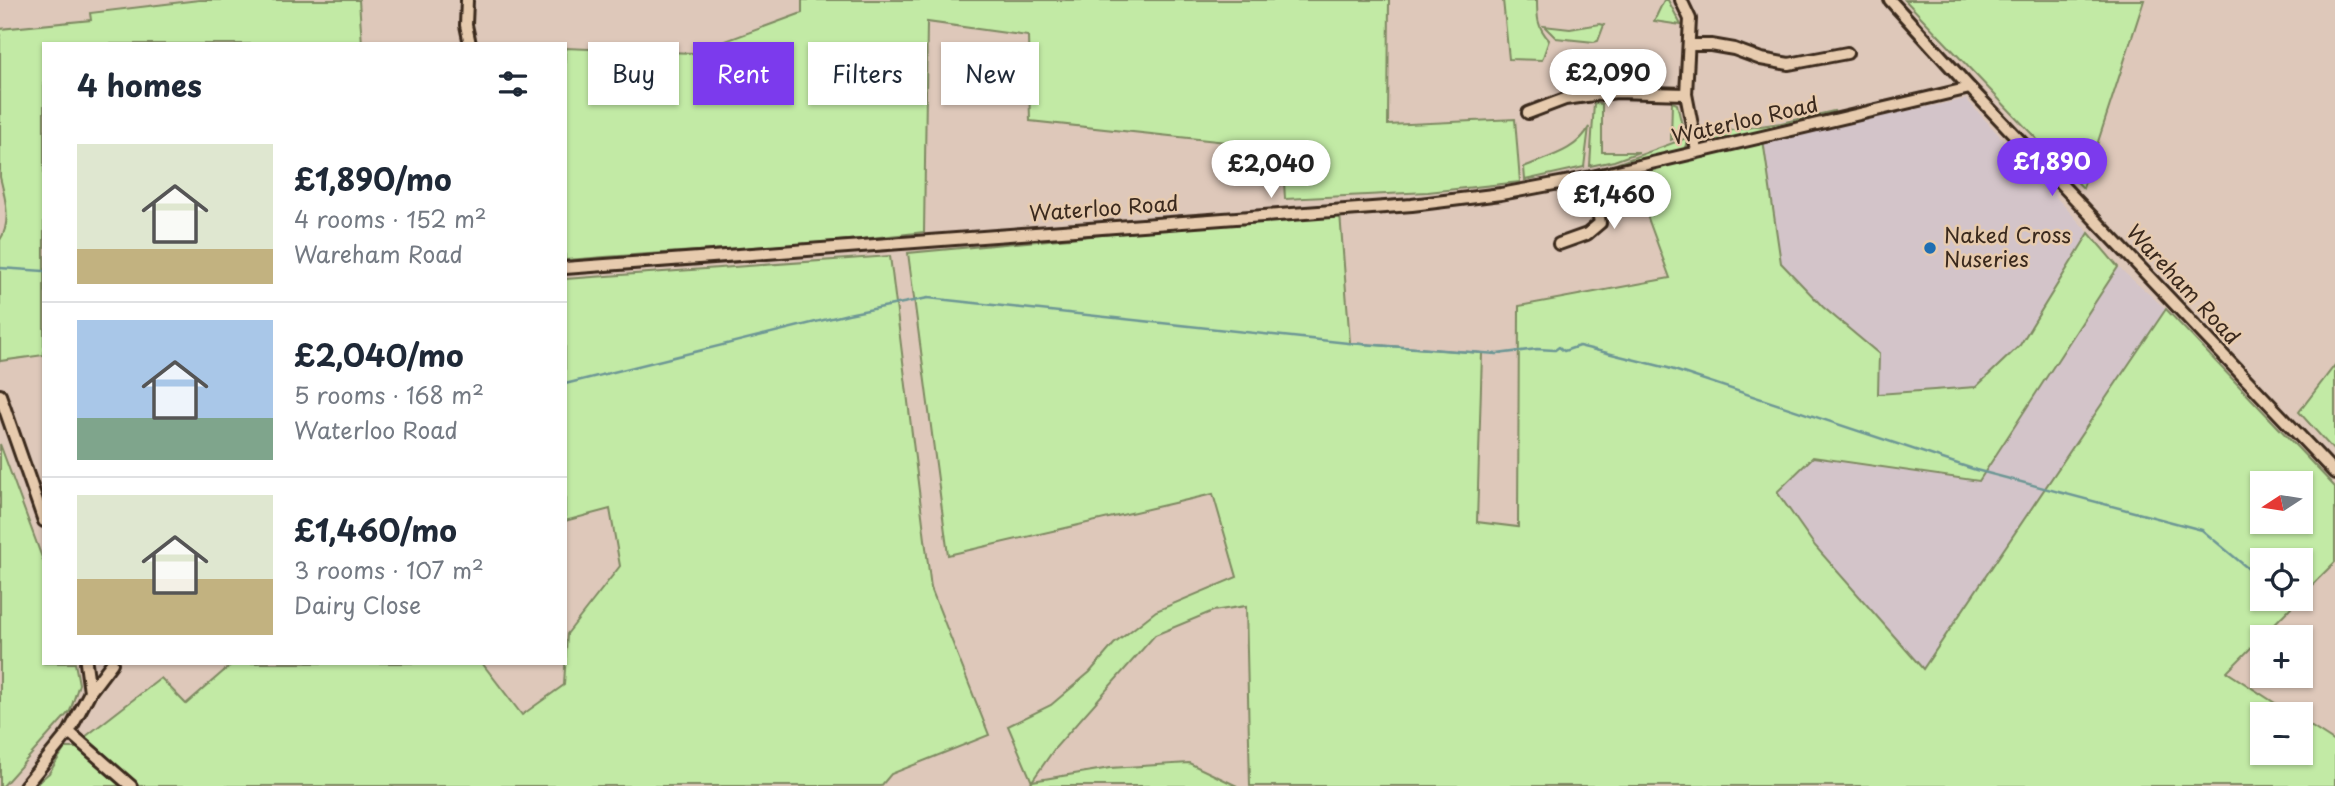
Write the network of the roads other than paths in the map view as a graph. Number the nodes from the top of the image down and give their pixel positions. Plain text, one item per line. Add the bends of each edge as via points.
1 (467, 0) edge
2 (1681, 0) edge
3 (1890, 0) edge
4 (470, 42) edge
5 (1689, 45) junction
6 (1847, 53) dead end
7 (1970, 88) junction
8 (1686, 94) junction
9 (1528, 113) dead end
10 (1697, 151) junction
11 (1592, 177) junction
12 (1559, 244) dead end
13 (567, 268) edge
14 (0, 395) edge
15 (2335, 473) edge
16 (42, 515) edge
17 (88, 665) edge
18 (110, 665) edge
19 (90, 692) junction
20 (69, 732) junction
21 (25, 786) edge
22 (131, 786) edge

1 - 4 street
2 - 5 street via 1689,19
3 - 7 street, Wareham Road
5 - 6 street via 1734,49 1789,64
5 - 8 street
7 - 10 street, Waterloo Road
7 - 15 street, Wareham Road
8 - 9 street via 1616,92 1565,99
8 - 10 street
10 - 11 street, Waterloo Road
11 - 12 street via 1601,223 1587,234
11 - 13 street, Waterloo Road via 1412,205
14 - 16 street
17 - 19 street
18 - 19 street
19 - 20 street
20 - 21 street
20 - 22 street

